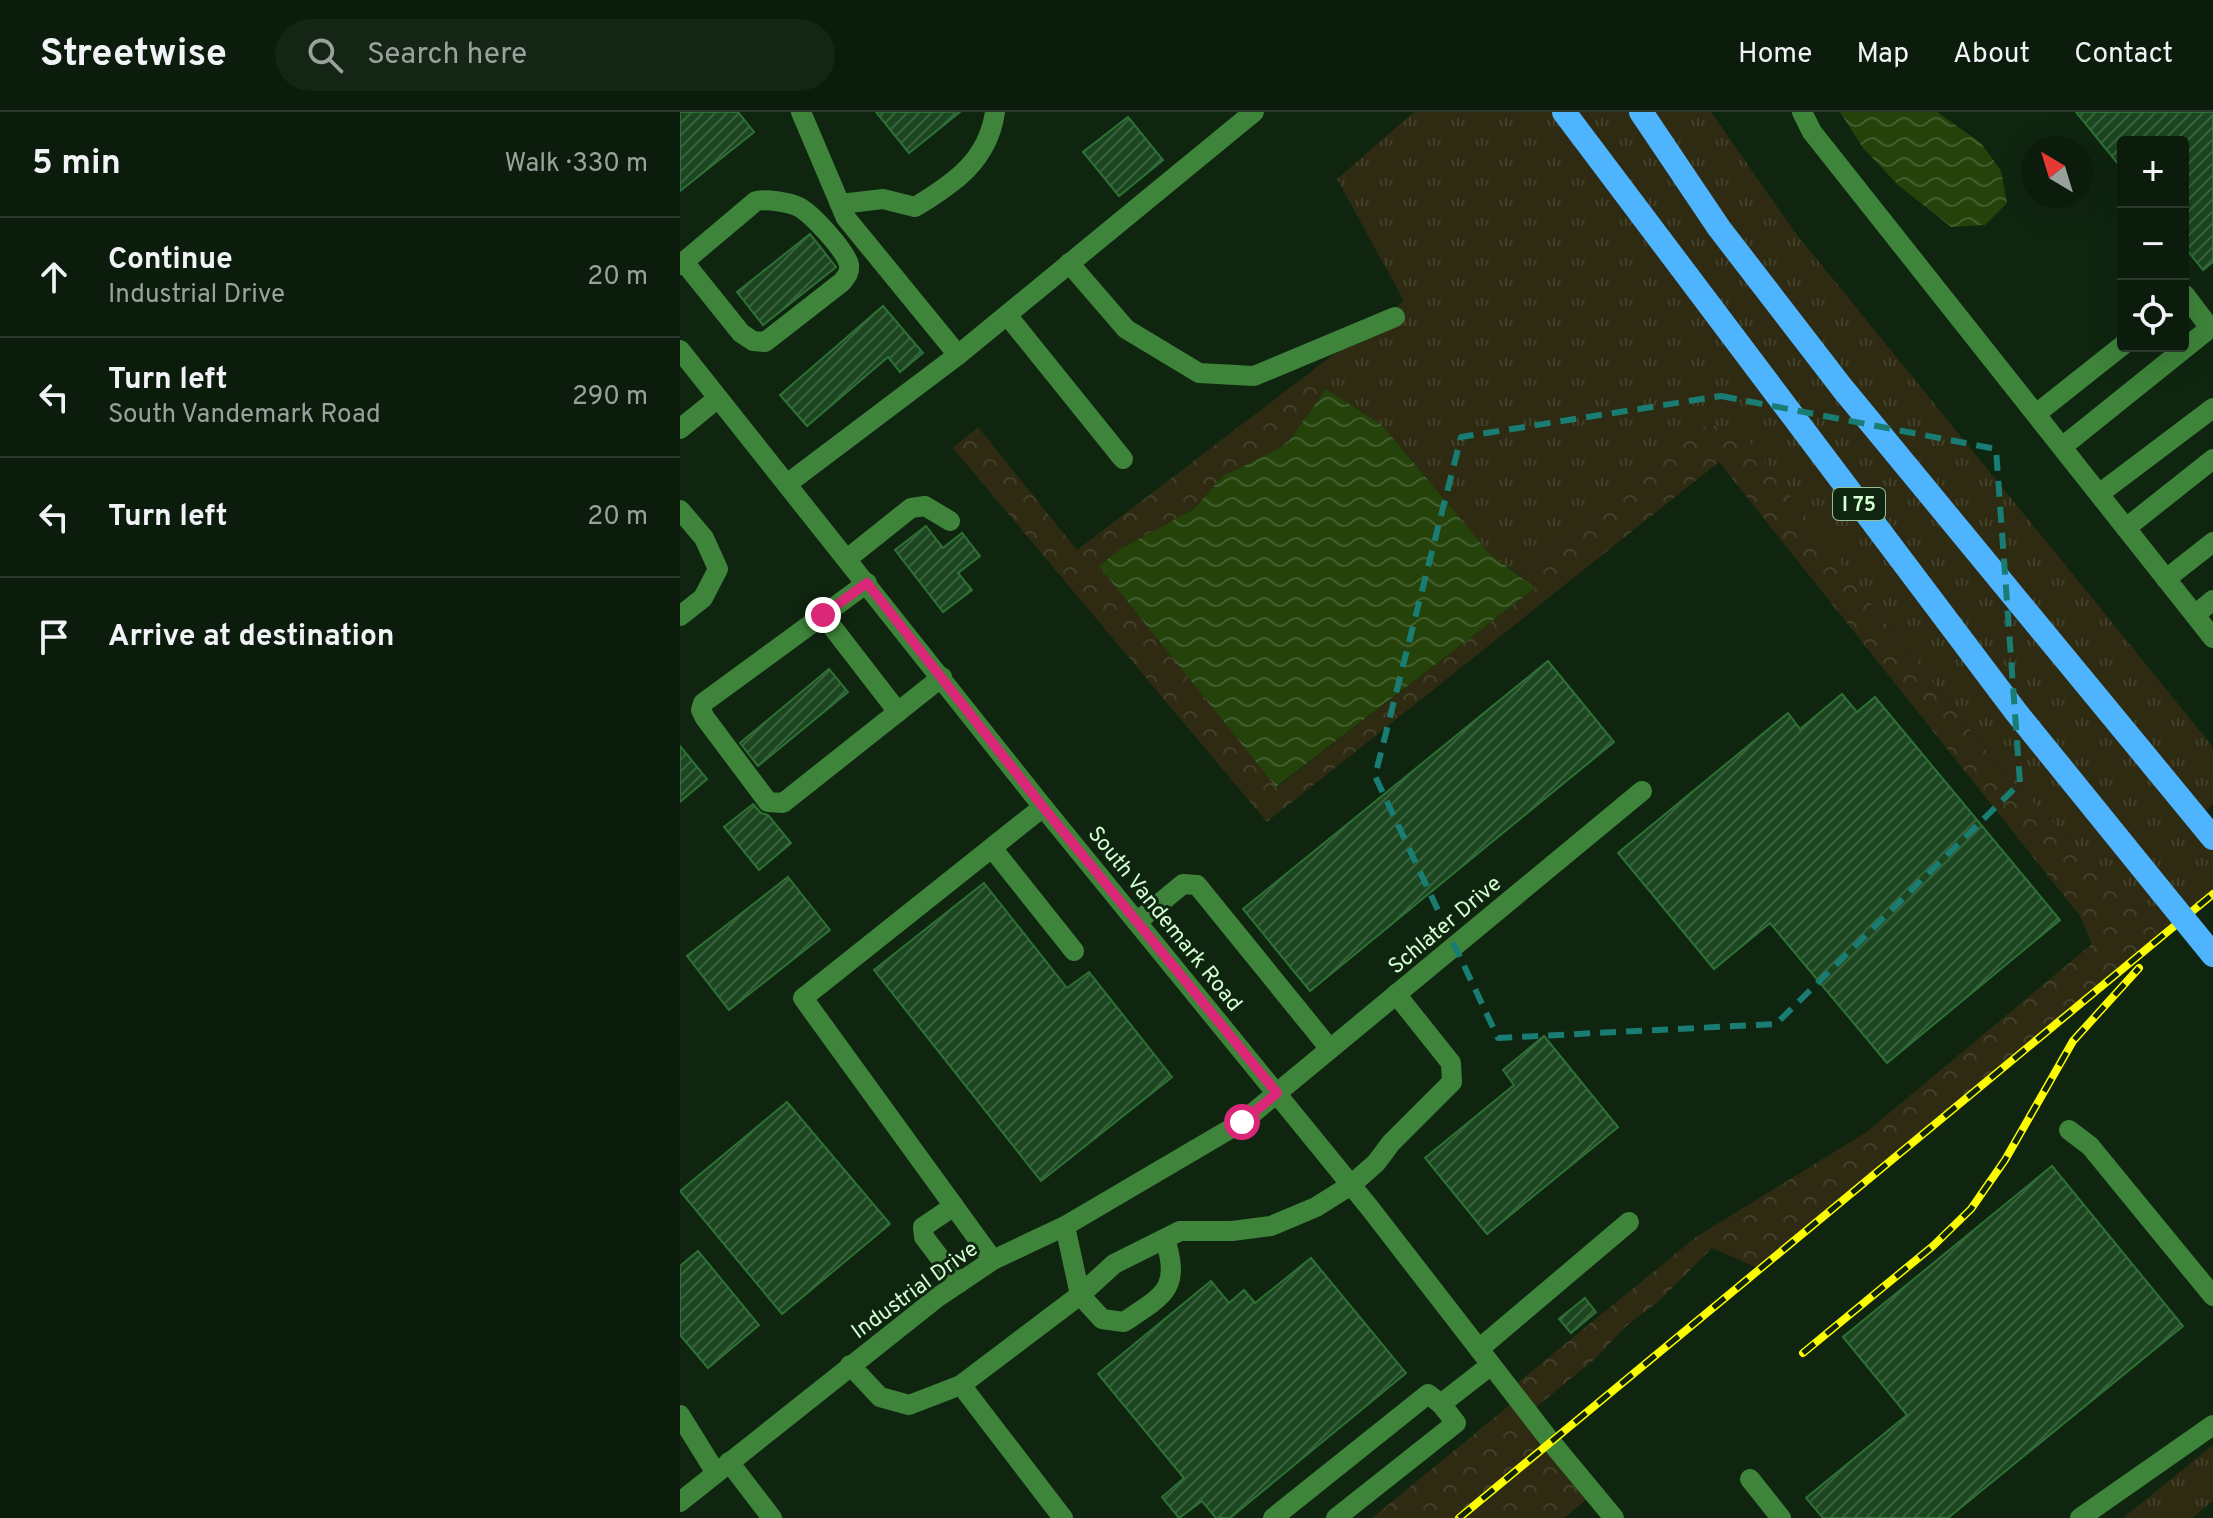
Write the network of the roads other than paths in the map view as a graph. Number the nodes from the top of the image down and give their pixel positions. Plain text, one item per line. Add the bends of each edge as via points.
1 (801, 112) edge
2 (995, 112) edge
3 (1254, 112) edge
4 (1564, 112) edge
5 (1641, 112) edge
6 (1802, 112) edge
7 (840, 204) junction
8 (1069, 263) junction
9 (682, 264) edge
10 (2189, 300) edge
11 (1007, 315) junction
12 (1395, 317) dead end
13 (2189, 345) edge
14 (680, 350) edge
15 (2117, 350) edge
16 (2180, 352) edge
17 (958, 355) junction
18 (718, 398) junction
19 (2213, 408) edge
20 (2036, 414) junction
21 (680, 429) edge
22 (2062, 447) junction
23 (1123, 459) dead end
24 (2213, 459) edge
25 (787, 484) junction
26 (2099, 494) junction
27 (680, 510) edge
28 (950, 521) dead end
29 (2126, 528) junction
30 (2213, 542) edge
31 (847, 559) junction
32 (2166, 579) junction
33 (867, 583) junction
34 (2213, 600) edge
35 (823, 615) junction
36 (2195, 615) junction
37 (680, 616) edge
38 (2213, 638) edge
39 (942, 677) junction
40 (898, 712) junction
41 (1642, 791) dead end
42 (1043, 807) junction
43 (2213, 838) edge
44 (992, 848) junction
45 (1138, 921) junction
46 (1074, 951) dead end
47 (2213, 955) edge
48 (1396, 994) junction
49 (1330, 1049) junction
50 (1277, 1093) junction
51 (2069, 1130) dead end
52 (1351, 1185) junction
53 (954, 1206) junction
54 (1629, 1222) dead end
55 (1065, 1226) junction
56 (1165, 1239) junction
57 (993, 1260) junction
58 (959, 1283) junction
59 (1080, 1295) junction
60 (2213, 1296) edge
61 (1485, 1357) junction
62 (850, 1365) junction
63 (961, 1385) junction
64 (1441, 1404) junction
65 (680, 1415) edge
66 (2213, 1425) edge
67 (723, 1468) junction
68 (1750, 1479) dead end
69 (680, 1502) edge
70 (772, 1518) edge
71 (1063, 1518) edge
72 (1273, 1518) edge
73 (1336, 1518) edge
74 (1614, 1518) edge
75 (1781, 1518) edge
76 (2080, 1518) edge

1 - 7 street
2 - 7 street via 992,135 946,189 915,207 883,199
3 - 8 street
4 - 47 highway, I 75, bridge via 2016,712
5 - 43 highway, I 75 via 1719,228 1843,389
6 - 20 street via 1812,132
7 - 17 street
8 - 11 street
8 - 12 street via 1126,329 1199,373 1254,376
9 - 9 street via 764,199 798,206 818,221 849,263 849,273 765,342 741,333
10 - 13 street via 2210,328
11 - 17 street
11 - 23 street
14 - 18 street, South Vandemark Road
15 - 20 street
16 - 22 street
17 - 25 street
18 - 21 street
18 - 25 street, South Vandemark Road
19 - 26 street
20 - 22 street
22 - 26 street
24 - 29 street
25 - 31 street, South Vandemark Road
26 - 29 street
27 - 37 street via 704,538 718,569 703,598
28 - 31 street via 925,506 911,508
29 - 32 street
30 - 32 street
31 - 33 street, South Vandemark Road
32 - 36 street
33 - 35 street
33 - 39 street, South Vandemark Road
34 - 36 street
35 - 40 street
35 - 40 street via 703,703 705,718 768,802 783,803
36 - 38 street
39 - 40 street
39 - 42 street, South Vandemark Road
41 - 48 street, Schlater Drive
42 - 44 street
42 - 45 street, South Vandemark Road
44 - 46 street
44 - 53 street via 803,998
45 - 49 street via 1183,884 1197,885
45 - 50 street, South Vandemark Road
48 - 49 street, Schlater Drive
48 - 52 street via 1451,1063 1452,1082
49 - 50 street, Schlater Drive
50 - 52 street, South Vandemark Road
50 - 55 street, Industrial Drive via 1242,1122
51 - 60 street via 2090,1146
52 - 56 street via 1271,1226 1180,1231
52 - 61 street, South Vandemark Road
53 - 57 street
53 - 58 street via 923,1227 924,1237
54 - 61 street
55 - 57 street, Industrial Drive
55 - 59 street
56 - 59 street via 1114,1264
56 - 59 street via 1173,1263 1171,1282 1151,1305 1124,1322 1102,1319
57 - 58 street, Industrial Drive
58 - 62 street, Industrial Drive
59 - 63 street
61 - 64 street
61 - 74 street, South Vandemark Road
62 - 63 street via 880,1397 909,1405
62 - 67 street, Industrial Drive
63 - 71 street
64 - 72 street via 1428,1394
64 - 73 street via 1456,1423
65 - 67 street
66 - 76 street
67 - 69 street, Industrial Drive
67 - 70 street
68 - 75 street

